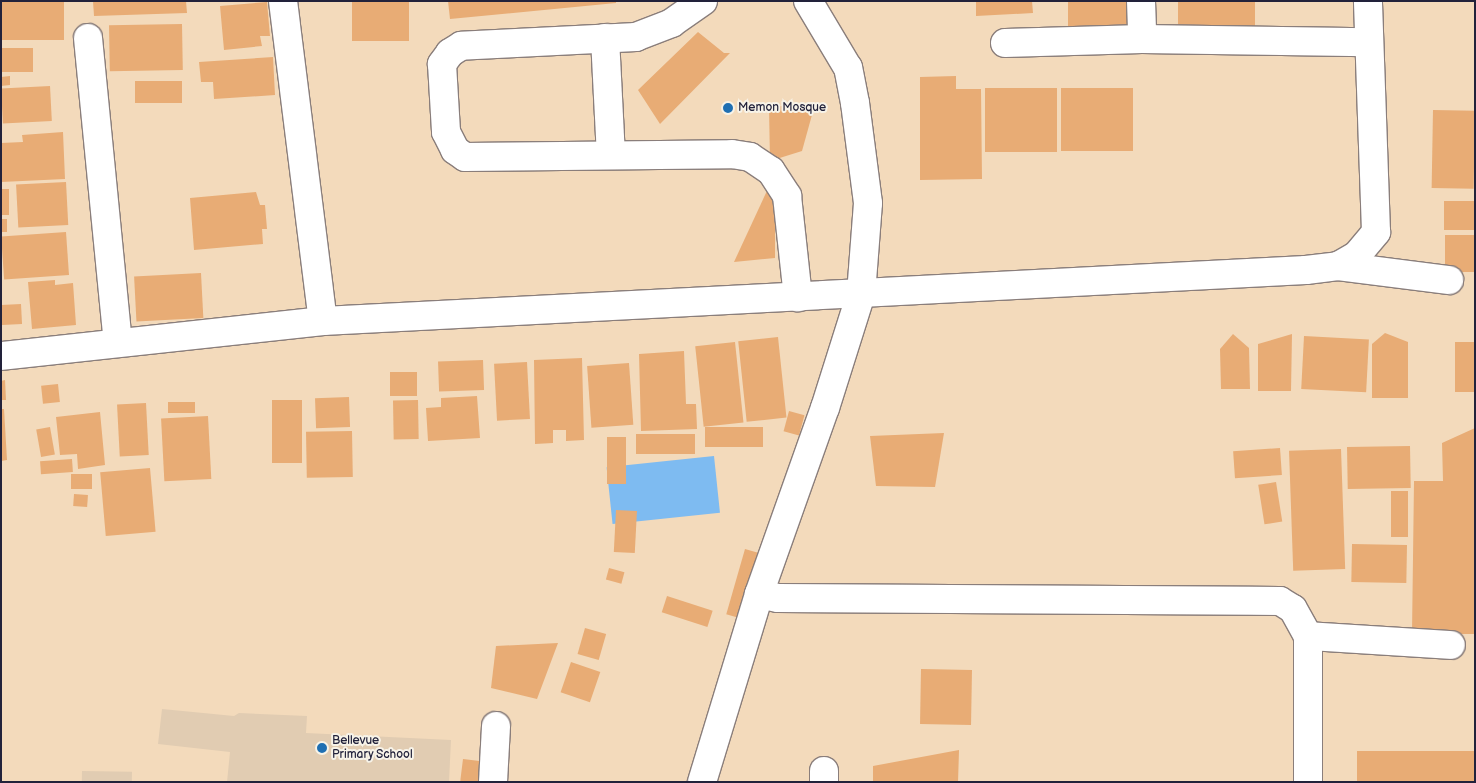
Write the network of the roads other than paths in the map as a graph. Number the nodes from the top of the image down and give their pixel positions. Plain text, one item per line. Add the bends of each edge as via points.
1 (283, 1) edge
2 (703, 1) edge
3 (808, 1) edge
4 (1141, 1) edge
5 (1368, 1) edge
6 (88, 38) dead end
7 (605, 38) junction
8 (1142, 39) junction
9 (1368, 42) junction
10 (1005, 43) dead end
11 (611, 155) junction
12 (1338, 266) junction
13 (1449, 280) dead end
14 (861, 294) junction
15 (798, 297) junction
16 (323, 321) junction
17 (118, 342) junction
18 (1, 356) edge
19 (759, 594) junction
20 (1308, 636) junction
21 (1451, 645) dead end
22 (496, 726) dead end
23 (493, 782) edge
24 (702, 782) edge
25 (1308, 782) edge

1 - 16 street
2 - 7 street via 672,23 636,37
3 - 14 street via 848,68 855,103 868,203
4 - 8 street
5 - 9 street
6 - 17 street
7 - 11 street
7 - 11 street via 461,46 442,64 446,132 455,150 464,157
8 - 9 street
8 - 10 street
9 - 12 street via 1376,232 1357,256
11 - 15 street via 732,154 750,157 771,172 787,196
12 - 13 street
12 - 14 street
14 - 15 street
14 - 19 street via 825,408
15 - 16 street
16 - 17 street
17 - 18 street
19 - 20 street via 778,598 1280,601 1293,610
19 - 24 street
20 - 21 street
20 - 25 street
22 - 23 street

